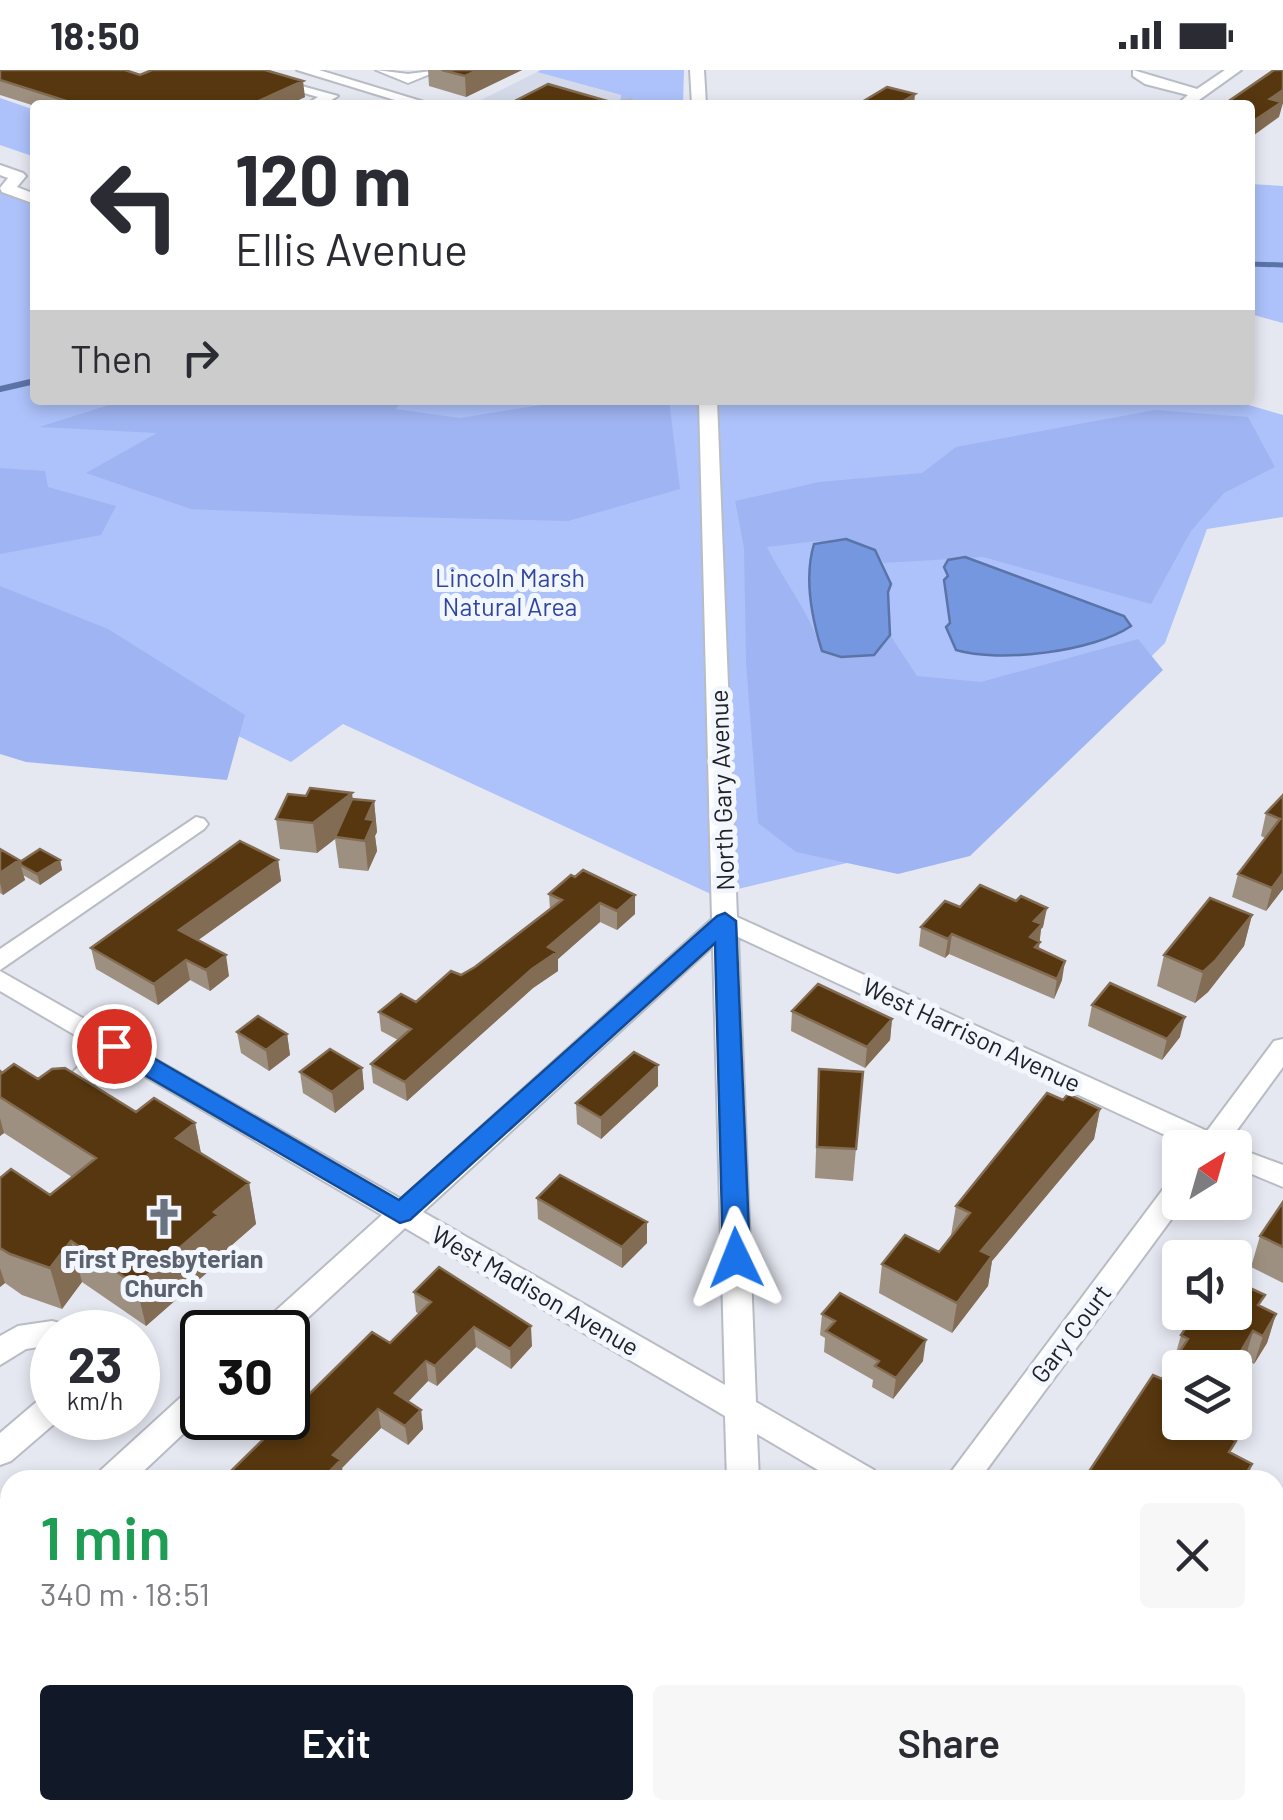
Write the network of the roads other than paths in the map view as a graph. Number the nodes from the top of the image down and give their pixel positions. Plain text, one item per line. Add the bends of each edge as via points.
1 (382, 70) edge
2 (433, 70) edge
3 (697, 70) edge
4 (1234, 70) edge
5 (311, 72) edge
6 (1138, 72) dead end
7 (1200, 94) junction
8 (391, 95) junction
9 (323, 100) edge
10 (380, 100) edge
11 (408, 100) edge
12 (698, 100) edge
13 (1191, 100) edge
14 (0, 170) edge
15 (30, 197) edge
16 (708, 405) edge
17 (196, 824) dead end
18 (725, 921) junction
19 (0, 962) edge
20 (0, 980) edge
21 (114, 1046) junction
22 (1283, 1048) edge
23 (63, 1099) edge
24 (1178, 1130) edge
25 (1231, 1130) edge
26 (1252, 1163) edge
27 (1283, 1177) edge
28 (1162, 1211) edge
29 (400, 1213) junction
30 (296, 1310) edge
31 (30, 1336) edge
32 (0, 1353) edge
33 (742, 1407) junction
34 (180, 1417) edge
35 (30, 1426) edge
36 (0, 1452) edge
37 (123, 1470) edge
38 (742, 1470) edge
39 (846, 1470) edge
40 (968, 1470) edge

1 - 2 street via 408,80
3 - 12 street
4 - 7 street
5 - 8 street
5 - 9 street via 281,82 331,96
6 - 7 street
7 - 13 street
8 - 10 street
8 - 11 street
14 - 15 street via 18,176 7,189
16 - 18 street, North Gary Avenue
17 - 19 street
18 - 24 street, West Harrison Avenue
18 - 29 street
18 - 33 street, North Gary Avenue
20 - 21 street, West Madison Avenue
21 - 23 street
21 - 29 street, West Madison Avenue
22 - 25 street
26 - 27 street, West Harrison Avenue
28 - 40 street, Gary Court
29 - 30 street
29 - 33 street, West Madison Avenue
31 - 32 street
33 - 38 street, North Gary Avenue
33 - 39 street, West Madison Avenue
34 - 37 street
35 - 36 street

